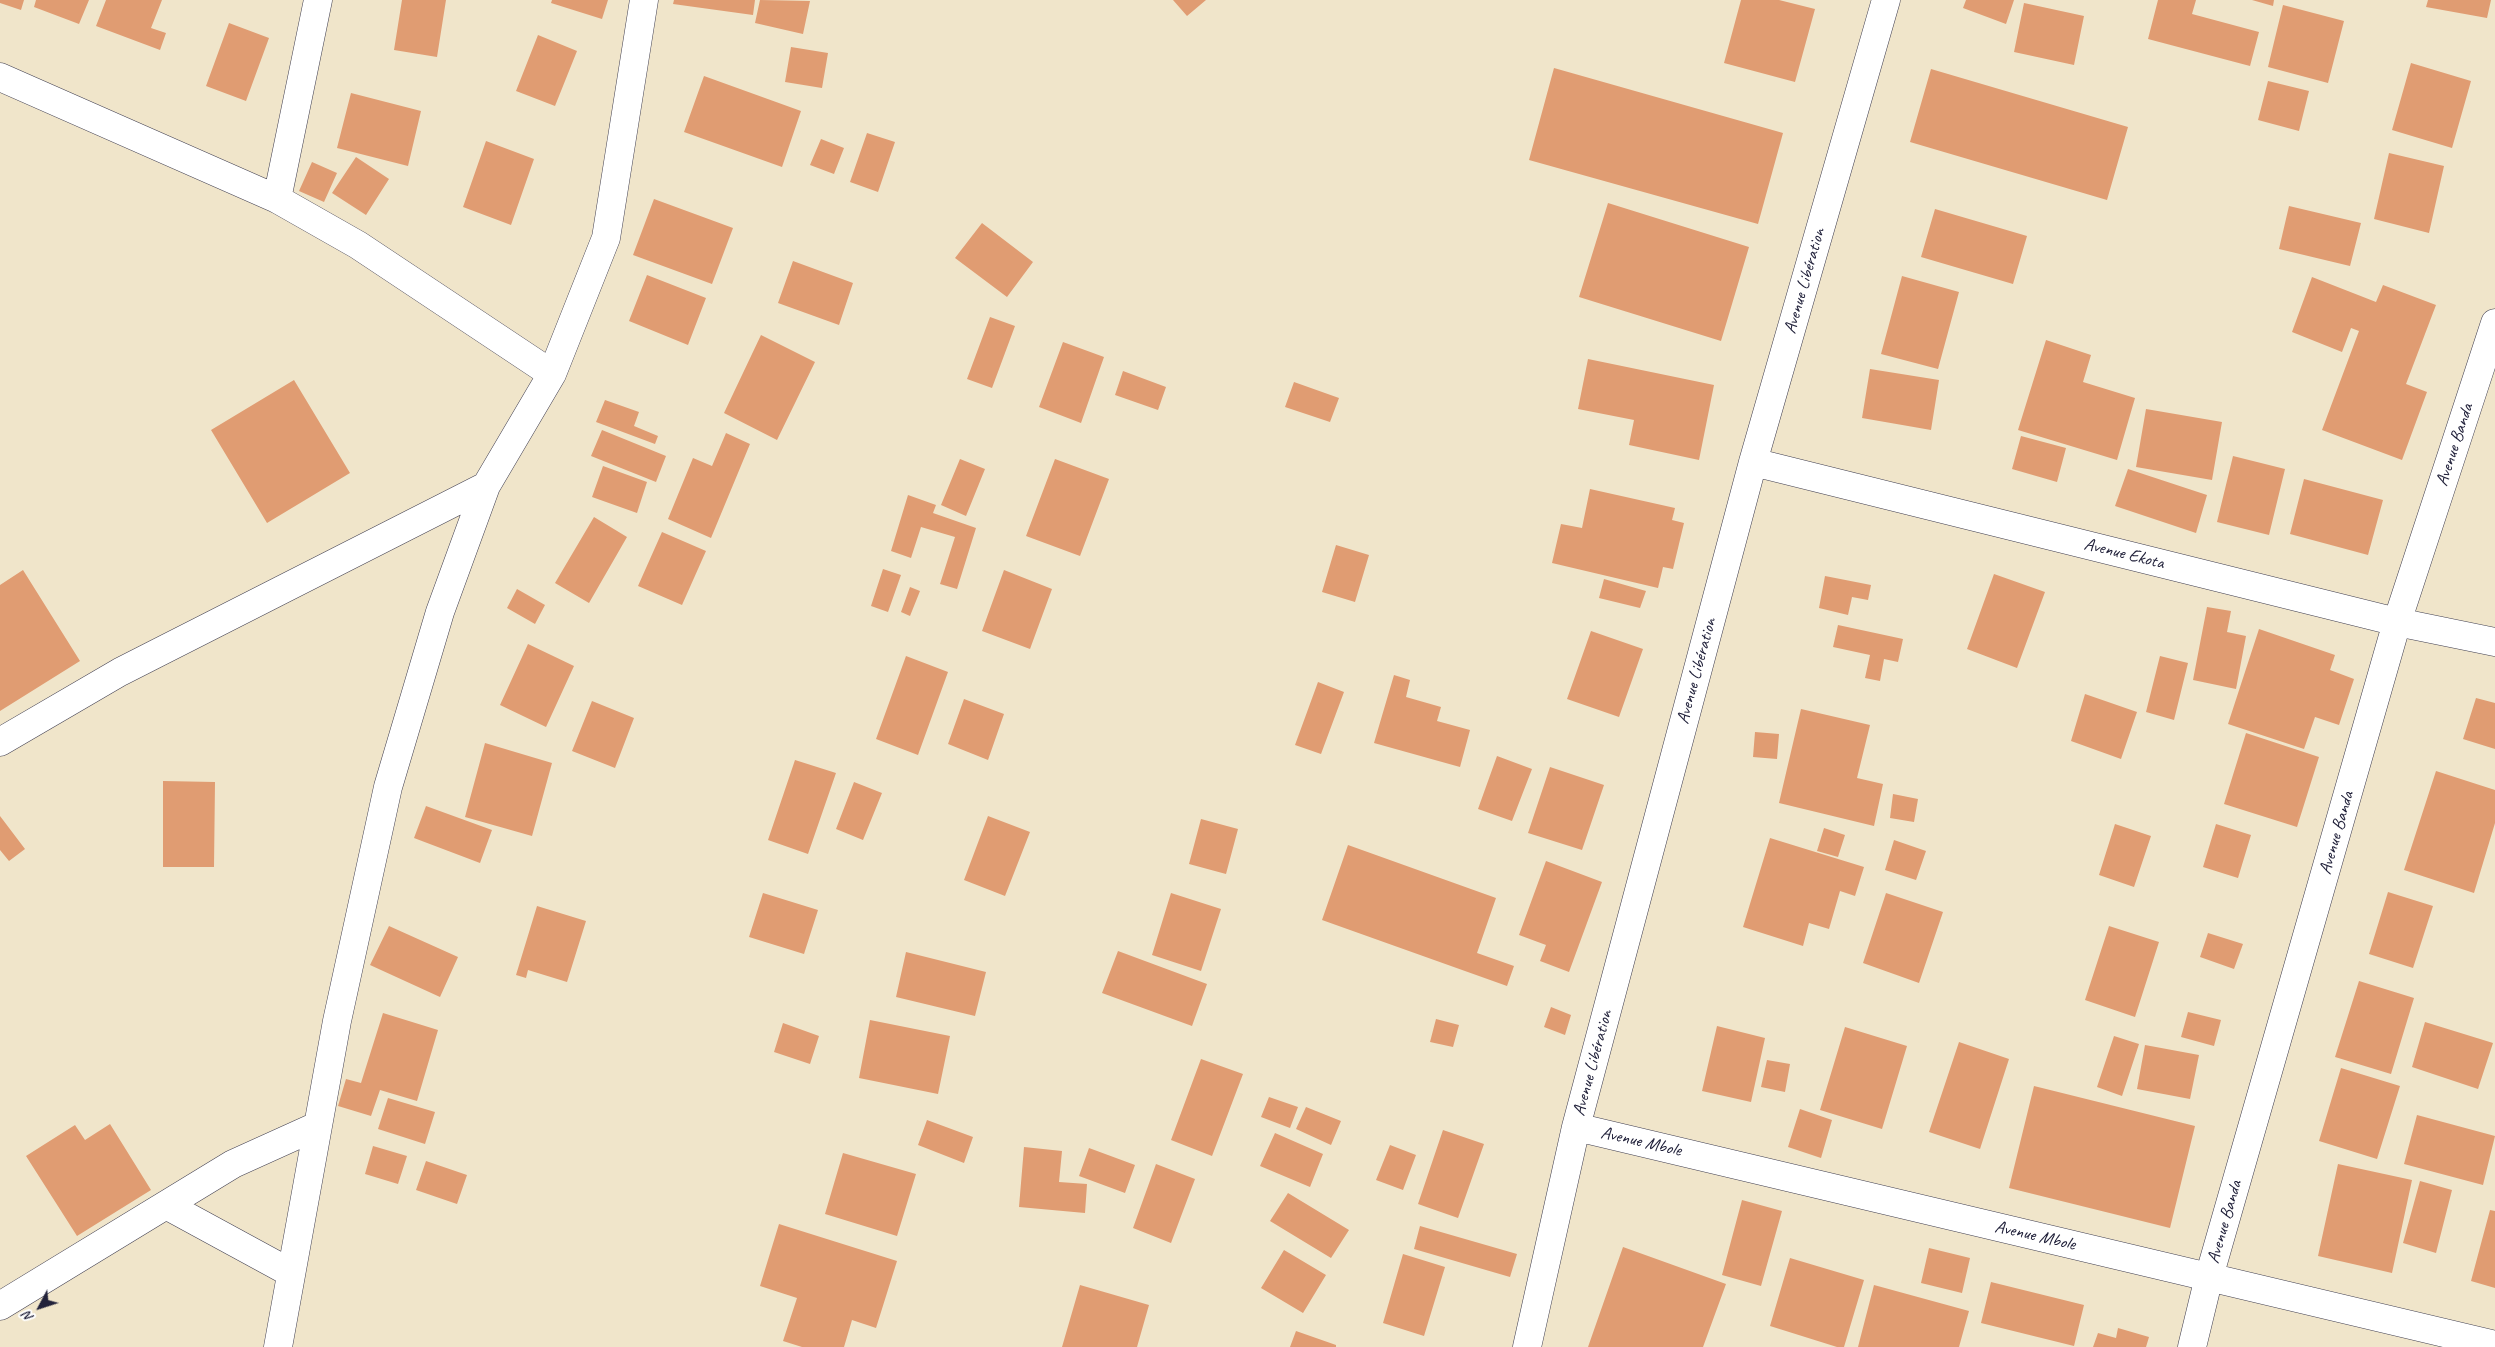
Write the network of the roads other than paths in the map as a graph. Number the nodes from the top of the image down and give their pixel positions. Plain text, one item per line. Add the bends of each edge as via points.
1 (318, 0) edge
2 (644, 0) edge
3 (1886, 0) edge
4 (0, 77) edge
5 (277, 199) junction
6 (2495, 322) edge
7 (552, 374) junction
8 (1753, 462) junction
9 (486, 486) junction
10 (2397, 622) junction
11 (2495, 642) edge
12 (0, 742) edge
13 (317, 1126) junction
14 (1576, 1127) junction
15 (166, 1205) junction
16 (291, 1274) junction
17 (2210, 1277) junction
18 (0, 1306) edge
19 (2495, 1344) edge
20 (278, 1347) edge
21 (1527, 1347) edge
22 (2192, 1347) edge

1 - 5 street
2 - 7 street via 606,238
3 - 8 street, Avenue Libération
4 - 5 street
5 - 7 street via 358,245
6 - 10 street, Avenue Banda
7 - 9 street
8 - 10 street, Avenue Ekota
8 - 14 street, Avenue Libération
9 - 12 street via 120,672
9 - 13 street via 440,612 388,787 336,1021
10 - 11 street, Avenue Ekota
10 - 17 street, Avenue Banda
13 - 15 street via 233,1164
13 - 16 street
14 - 17 street, Avenue Mbole
14 - 21 street, Avenue Libération
15 - 16 street
15 - 18 street
16 - 20 street
17 - 19 street, Avenue Mbole
17 - 22 street, Avenue Banda

